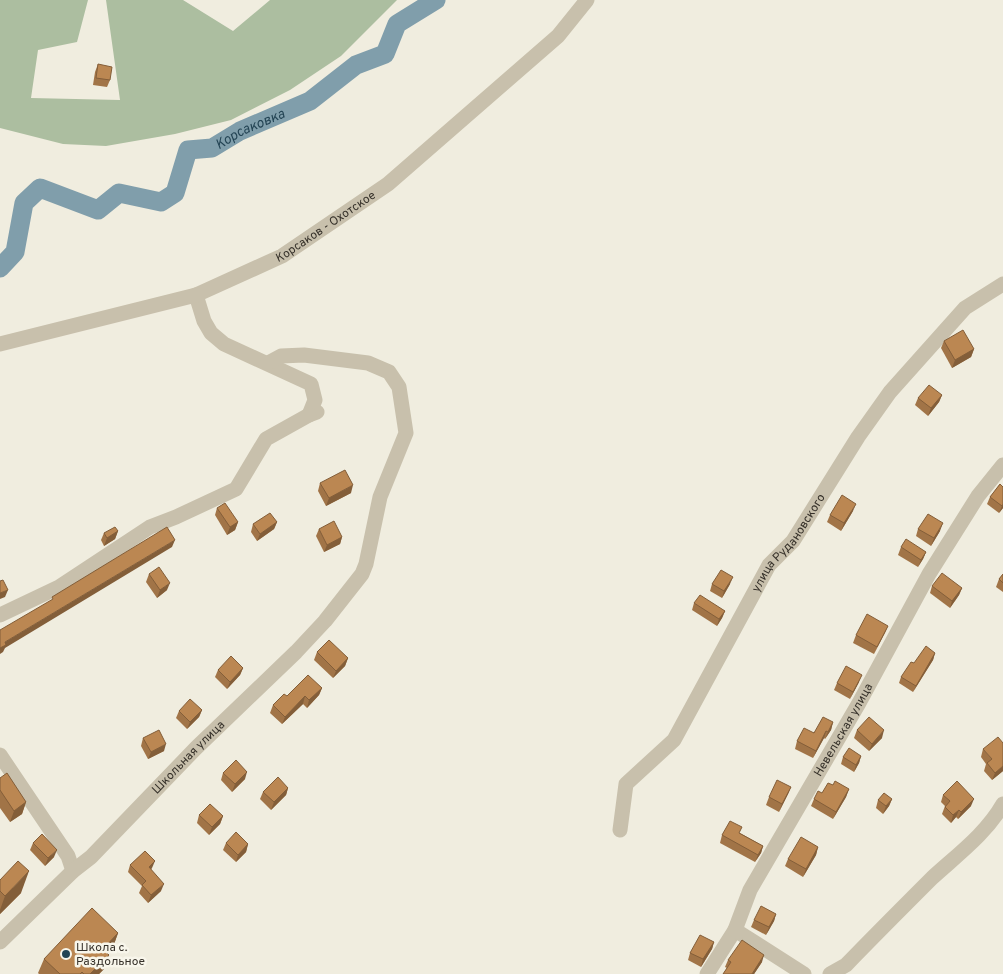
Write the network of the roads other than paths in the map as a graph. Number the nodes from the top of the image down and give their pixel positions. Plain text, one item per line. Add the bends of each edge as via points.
1 (587, 0) edge
2 (1003, 284) edge
3 (196, 295) junction
4 (0, 344) edge
5 (268, 363) junction
6 (1003, 464) edge
7 (0, 615) edge
8 (0, 755) edge
9 (1003, 804) edge
10 (620, 830) dead end
11 (73, 872) junction
12 (735, 930) junction
13 (0, 942) edge
14 (708, 974) edge
15 (804, 974) edge
16 (830, 974) edge

1 - 3 street, Корсаков - Охотское via 558,36 388,184 282,256
2 - 10 street, улица Рудановского via 965,308 890,392 793,541 768,565 674,740 626,784
3 - 4 street, Корсаков - Охотское
3 - 5 street via 211,333 224,344
5 - 7 street via 311,384 315,400 313,414 266,438 236,489 150,527 59,588
5 - 11 street, Школьная улица via 281,356 304,355 368,362 389,372 399,387 406,433 380,497 366,564 350,590 302,646 196,748 91,858
6 - 12 street, Невельская улица via 978,496 924,583 859,703 750,890
8 - 11 street via 68,856
9 - 16 street via 969,844 846,965
11 - 13 street, Школьная улица
12 - 14 street, Невельская улица
12 - 15 street

